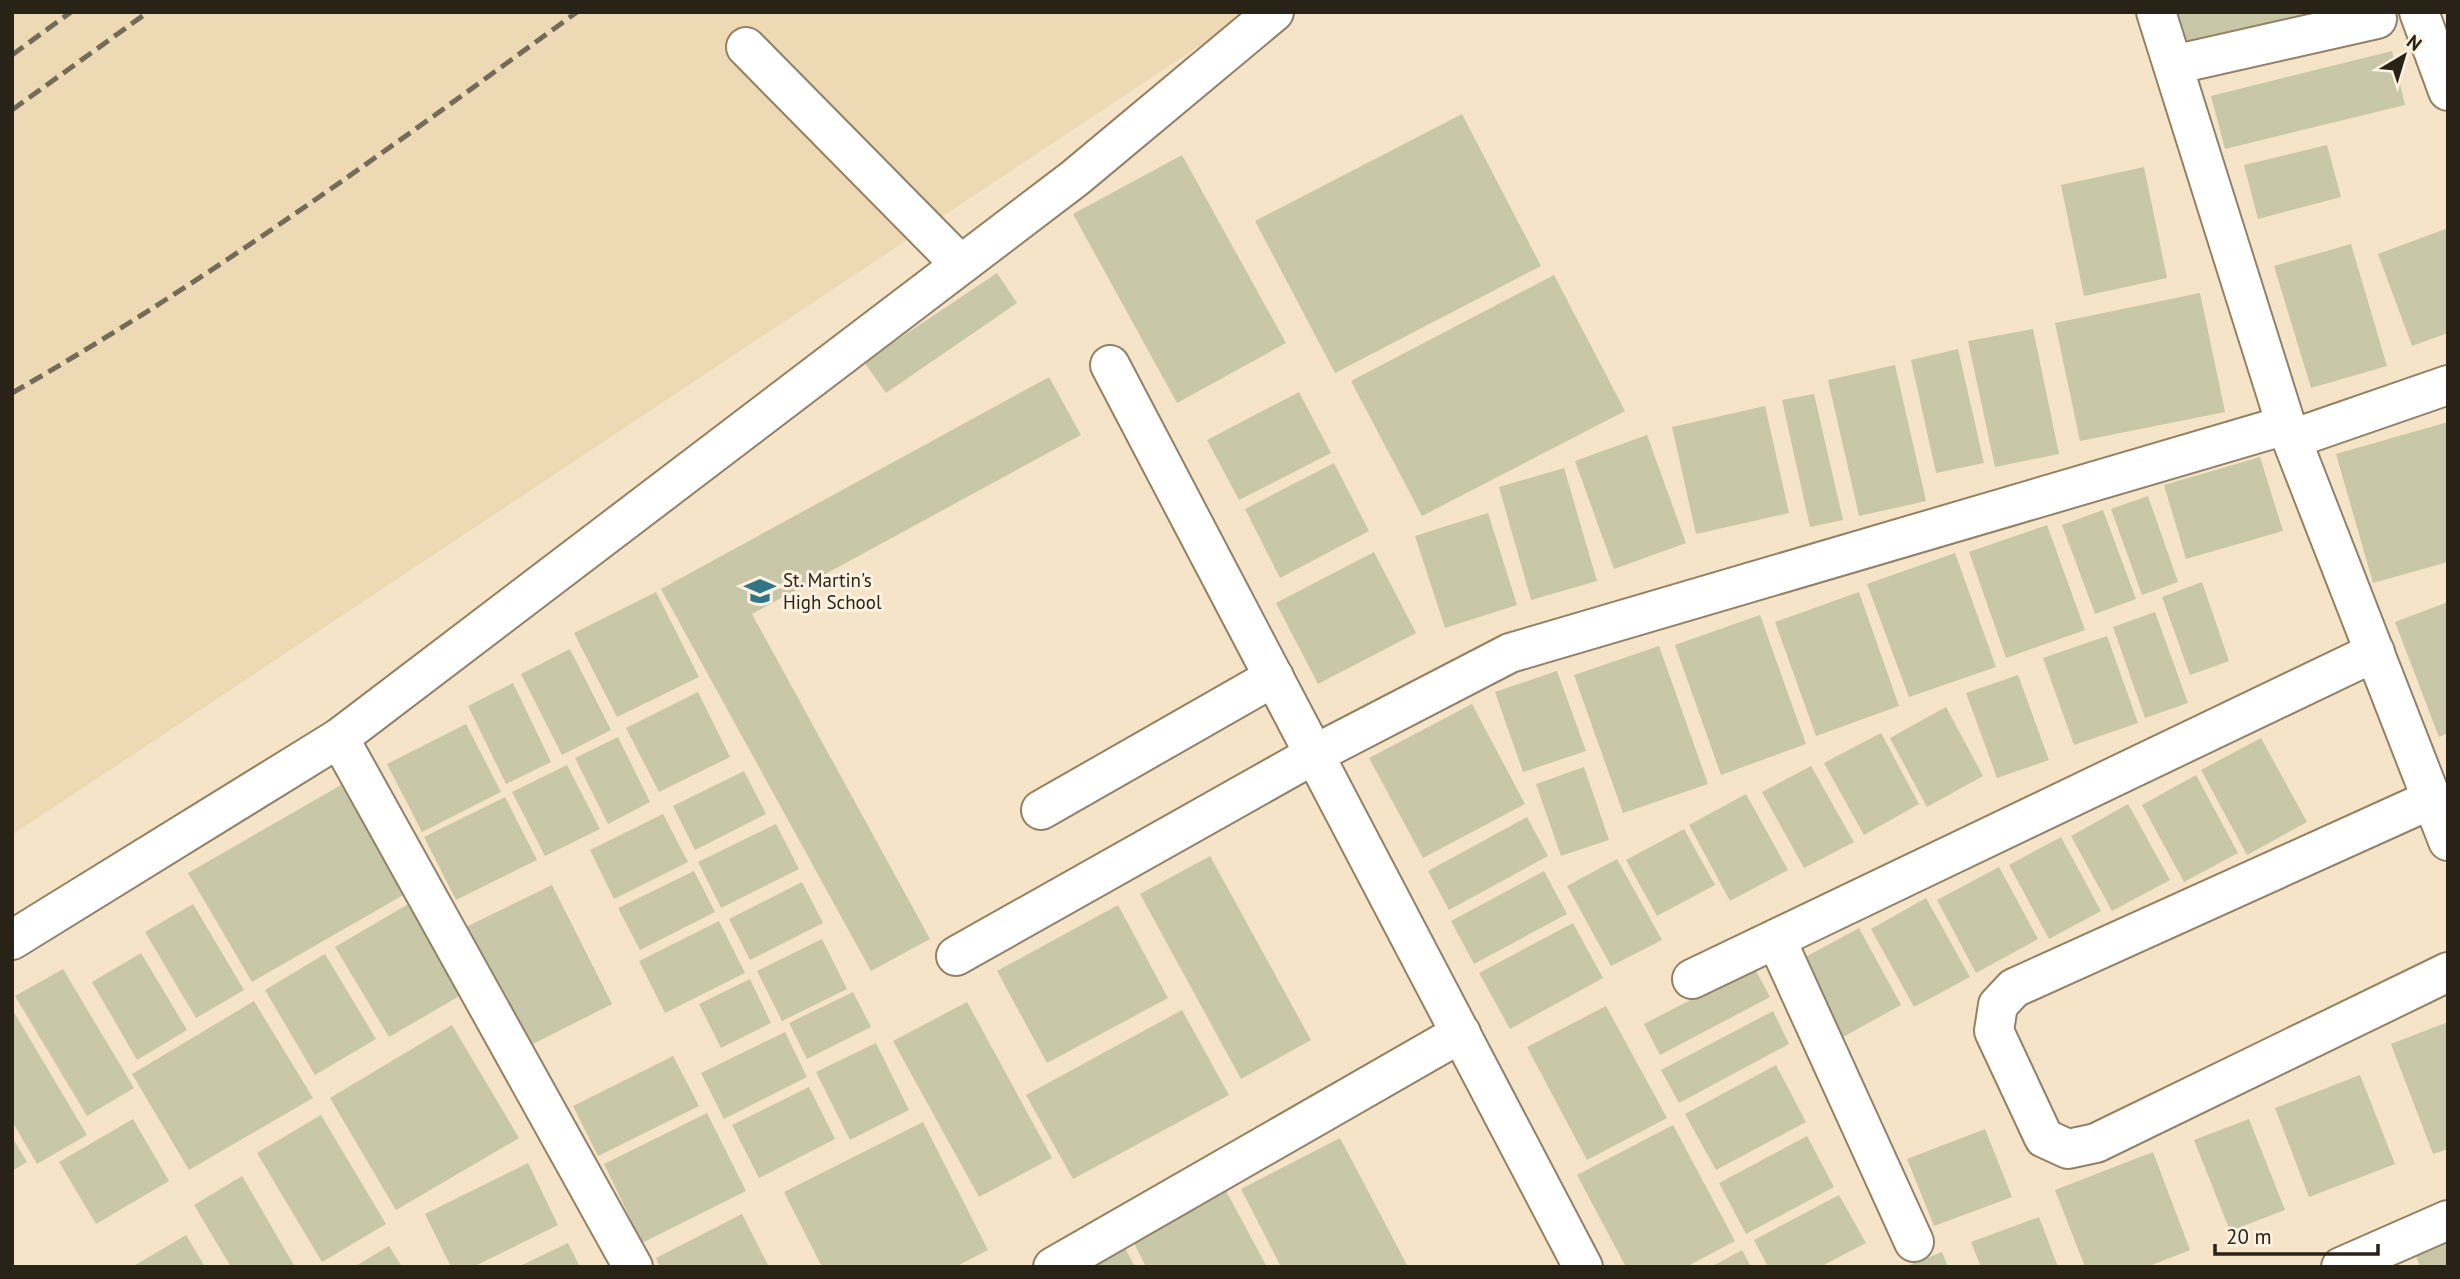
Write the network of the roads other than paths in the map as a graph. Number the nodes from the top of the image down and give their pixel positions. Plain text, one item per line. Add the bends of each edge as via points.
1 (1274, 12) edge
2 (2156, 12) edge
3 (2419, 12) edge
4 (2377, 19) dead end
5 (746, 47) dead end
6 (2173, 65) junction
7 (2448, 91) edge
8 (960, 264) junction
9 (1110, 365) dead end
10 (2448, 385) edge
11 (2289, 432) junction
12 (2375, 652) junction
13 (1274, 677) junction
14 (339, 738) junction
15 (1315, 754) junction
16 (2433, 778) edge
17 (1041, 810) dead end
18 (2448, 841) edge
19 (1776, 939) junction
20 (12, 940) edge
21 (956, 956) dead end
22 (2448, 972) edge
23 (1692, 979) dead end
24 (1461, 1033) junction
25 (2448, 1220) edge
26 (1914, 1242) dead end
27 (1579, 1266) edge
28 (632, 1267) edge
29 (1053, 1267) edge
30 (2341, 1267) edge

1 - 8 street via 1075,178
2 - 6 street
3 - 7 street
4 - 6 street
5 - 8 street
6 - 11 street
8 - 14 street
9 - 13 street
10 - 11 street
11 - 12 street
11 - 15 street via 1510,653
12 - 16 street
12 - 19 street
13 - 15 street
13 - 17 street
14 - 20 street
14 - 28 street
15 - 21 street
15 - 24 street
16 - 18 street
16 - 22 street via 2014,988 1998,1005 1994,1031 2044,1138 2068,1149 2096,1143
19 - 23 street
19 - 26 street
24 - 27 street
24 - 29 street
25 - 30 street

